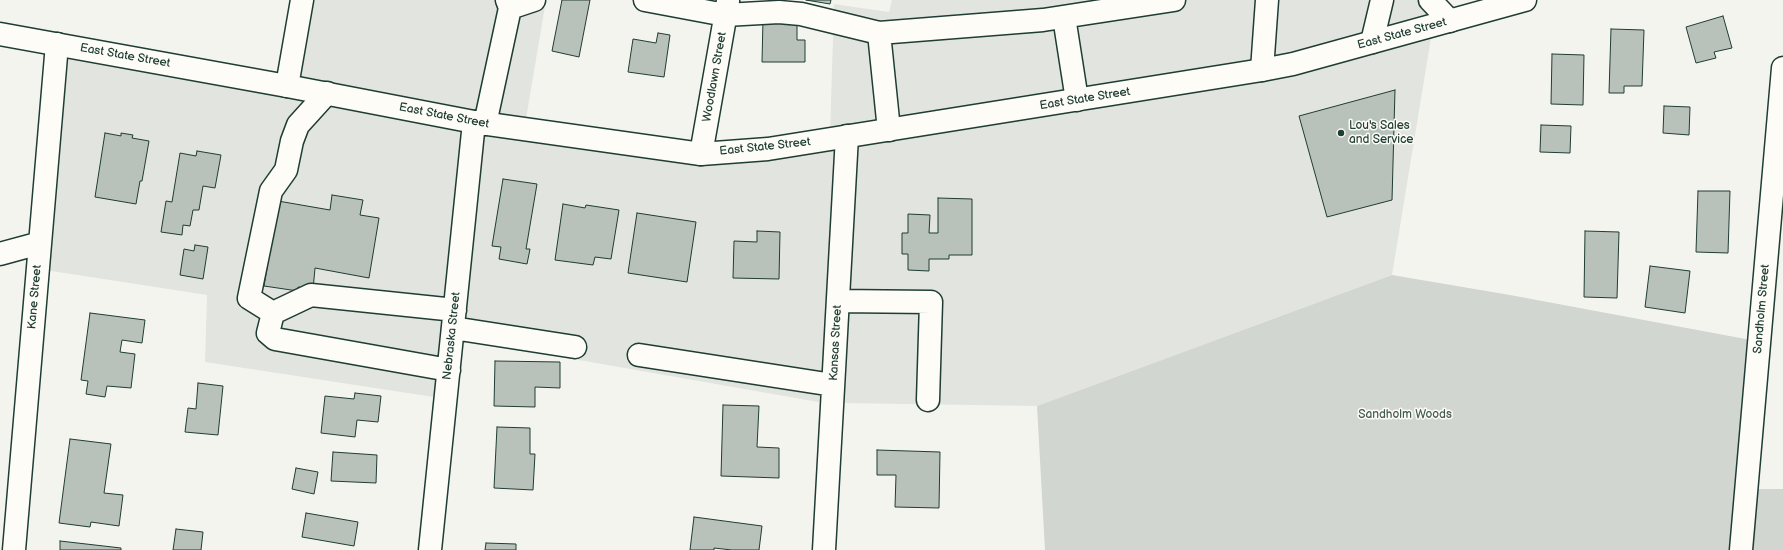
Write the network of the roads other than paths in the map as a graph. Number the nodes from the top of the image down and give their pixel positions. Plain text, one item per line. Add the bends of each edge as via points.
1 (302, 0) edge
2 (534, 0) edge
3 (645, 0) edge
4 (1174, 0) edge
5 (1267, 0) edge
6 (1382, 0) edge
7 (1430, 0) edge
8 (1525, 0) edge
9 (508, 4) edge
10 (727, 8) edge
11 (1064, 17) junction
12 (1450, 20) junction
13 (879, 33) junction
14 (0, 34) edge
15 (1372, 42) junction
16 (57, 44) junction
17 (1783, 68) edge
18 (1262, 70) junction
19 (287, 86) junction
20 (327, 93) junction
21 (1077, 100) junction
22 (479, 123) junction
23 (889, 130) junction
24 (847, 136) junction
25 (702, 154) junction
26 (40, 243) junction
27 (0, 254) edge
28 (838, 300) junction
29 (273, 313) junction
30 (454, 319) junction
31 (575, 347) dead end
32 (639, 356) dead end
33 (449, 370) junction
34 (833, 385) junction
35 (928, 400) dead end
36 (14, 550) edge
37 (430, 550) edge
38 (824, 550) edge
39 (1741, 550) edge

1 - 19 street
2 - 9 street
3 - 10 street
4 - 11 street
5 - 18 street
6 - 15 street
7 - 12 street
8 - 12 street, East State Street
9 - 22 street, Nebraska Street
10 - 13 street via 801,14
10 - 25 street, Woodlawn Street
11 - 13 street
11 - 21 street
12 - 15 street, East State Street
13 - 23 street
14 - 16 street, East State Street
15 - 18 street, East State Street
16 - 19 street, East State Street
16 - 26 street, Kane Street
17 - 39 street, Sandholm Street
18 - 21 street, East State Street
19 - 20 street, East State Street
20 - 22 street, East State Street
20 - 29 street via 298,125 286,170 271,191 249,298
21 - 23 street, East State Street
22 - 25 street, East State Street
22 - 30 street, Nebraska Street
23 - 24 street, East State Street
24 - 25 street, East State Street via 768,149
24 - 28 street, Kansas Street
26 - 27 street
26 - 36 street, Kane Street
28 - 34 street, Kansas Street
28 - 35 street via 931,302
29 - 30 street via 311,295
29 - 33 street via 268,333 275,339
30 - 31 street
30 - 33 street, Nebraska Street
32 - 34 street
33 - 37 street, Nebraska Street
34 - 38 street, Kansas Street

